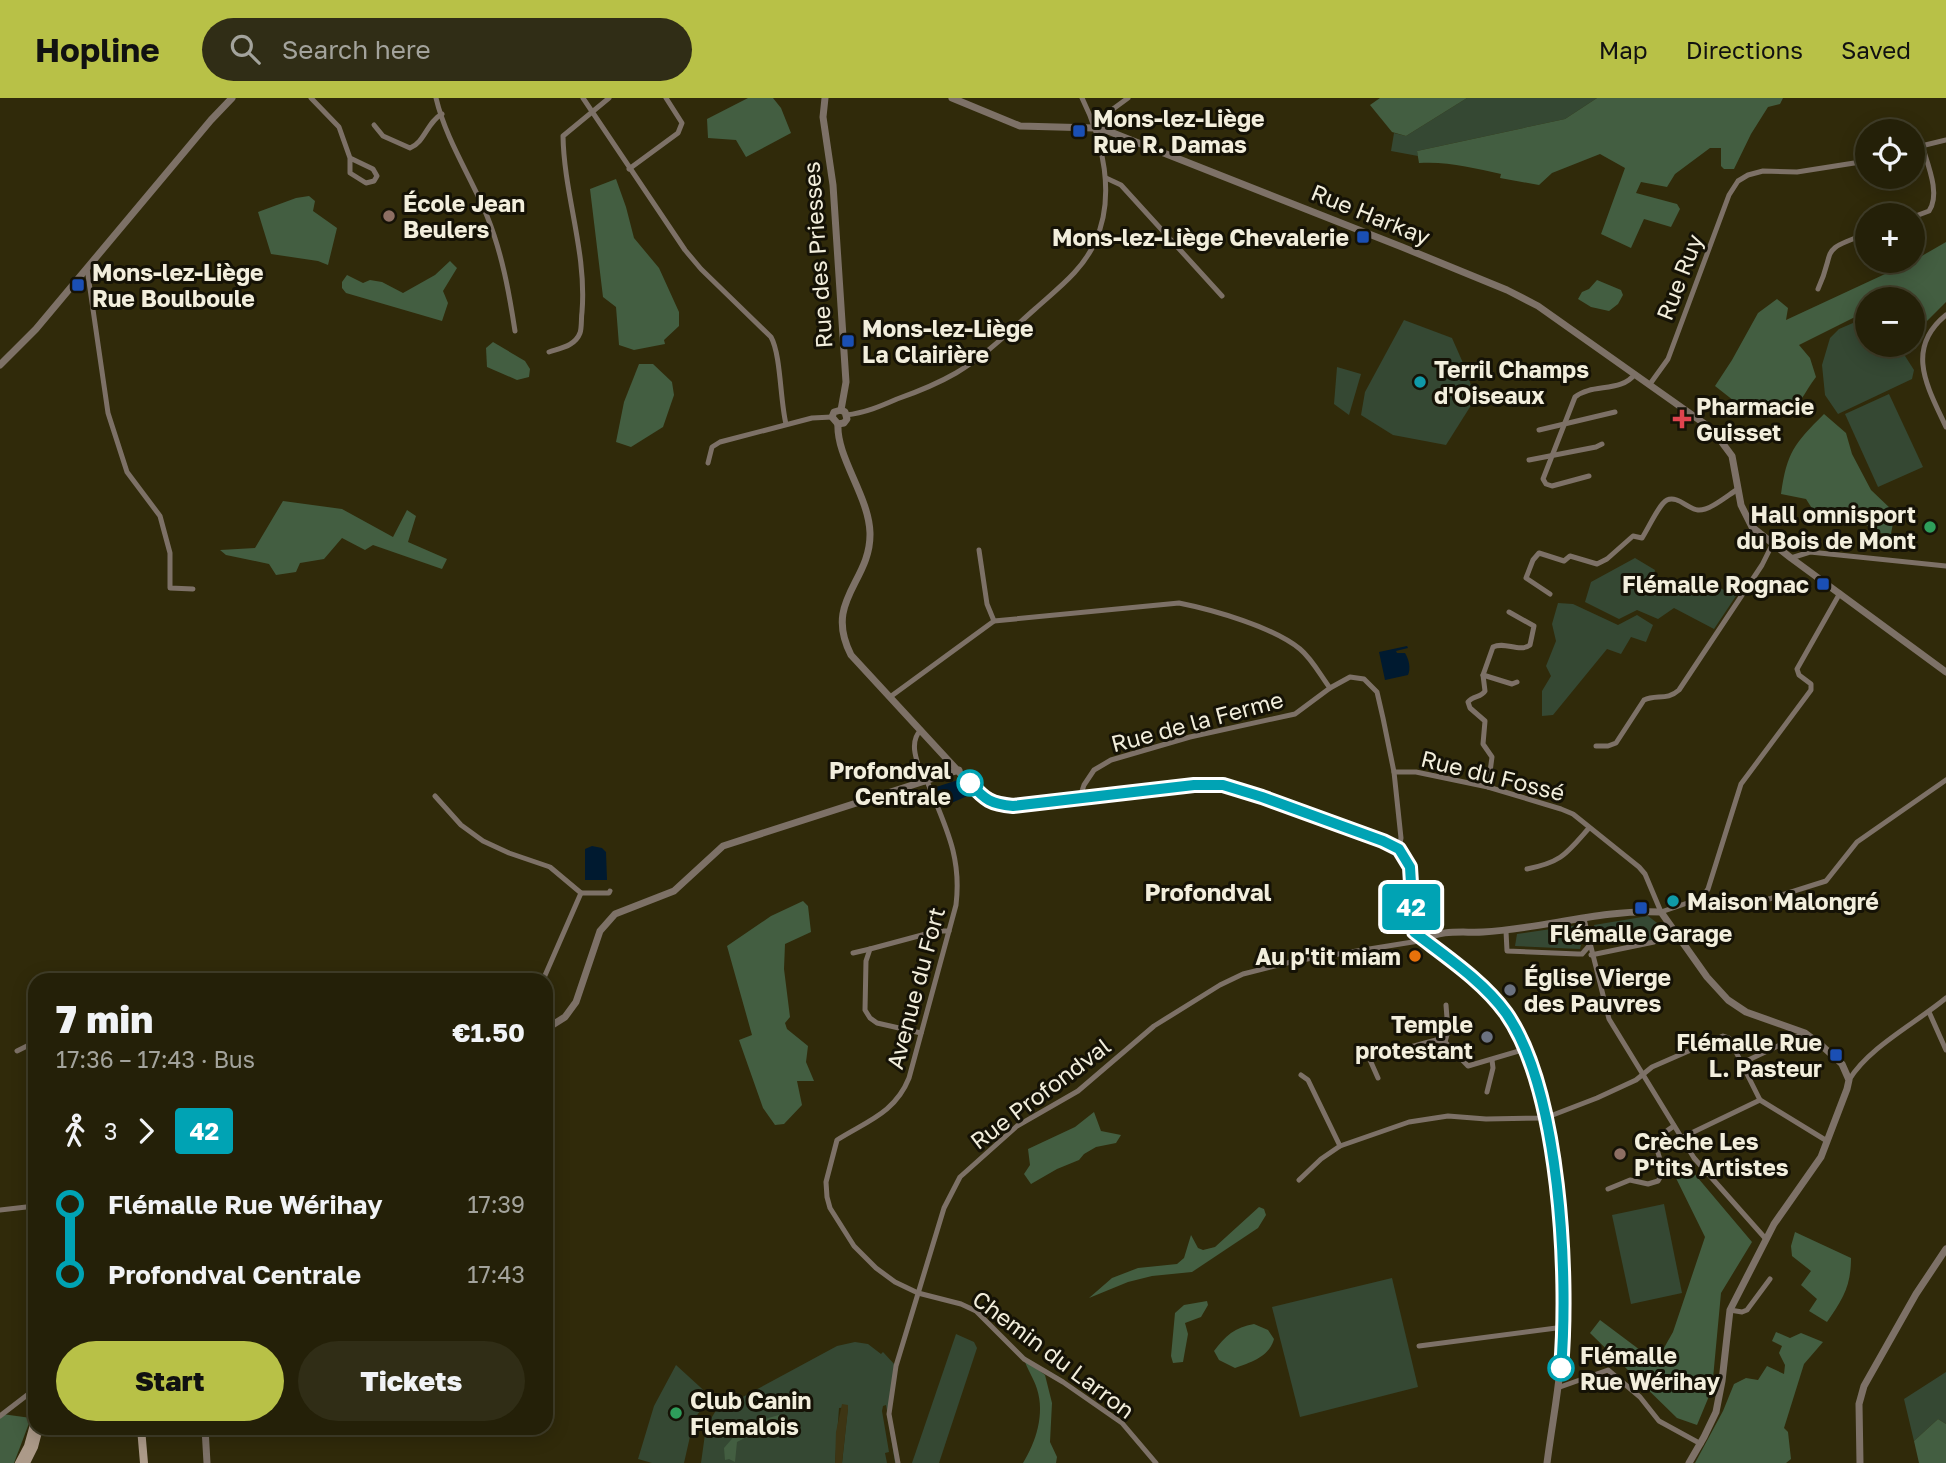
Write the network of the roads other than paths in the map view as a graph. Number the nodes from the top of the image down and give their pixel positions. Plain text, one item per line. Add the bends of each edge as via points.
1 (232, 98) edge
2 (312, 98) edge
3 (436, 98) edge
4 (583, 98) edge
5 (609, 98) edge
6 (825, 98) edge
7 (952, 98) edge
8 (1082, 98) edge
9 (1128, 98) edge
10 (668, 99) edge
11 (591, 111) junction
12 (442, 114) junction
13 (374, 125) dead end
14 (1094, 125) junction
15 (1946, 140) edge
16 (1925, 144) edge
17 (1925, 155) edge
18 (351, 158) junction
19 (1855, 163) edge
20 (629, 169) junction
21 (1106, 178) junction
22 (1925, 212) edge
23 (1855, 238) edge
24 (87, 268) junction
25 (1818, 289) dead end
26 (1222, 296) dead end
27 (1946, 315) edge
28 (515, 331) dead end
29 (549, 352) dead end
30 (0, 365) edge
31 (1635, 374) junction
32 (1650, 384) junction
33 (844, 412) junction
34 (1615, 412) dead end
35 (1943, 415) edge
36 (832, 416) junction
37 (786, 424) junction
38 (838, 424) junction
39 (1563, 425) junction
40 (1946, 428) edge
41 (1539, 430) dead end
42 (1602, 444) dead end
43 (1550, 456) junction
44 (1529, 460) dead end
45 (708, 463) dead end
46 (1589, 476) dead end
47 (1738, 489) junction
48 (1773, 543) junction
49 (979, 550) dead end
50 (1791, 558) junction
51 (1946, 566) edge
52 (193, 589) dead end
53 (1840, 593) junction
54 (1550, 594) dead end
55 (1509, 612) dead end
56 (994, 621) junction
57 (1946, 672) edge
58 (1483, 675) junction
59 (1517, 682) dead end
60 (1330, 688) junction
61 (890, 697) junction
62 (922, 730) junction
63 (1596, 746) dead end
64 (959, 770) junction
65 (1394, 772) junction
66 (1946, 780) edge
67 (926, 782) junction
68 (1488, 788) junction
69 (435, 796) dead end
70 (1080, 797) junction
71 (1589, 828) junction
72 (1399, 849) junction
73 (1527, 869) dead end
74 (610, 891) dead end
75 (581, 893) junction
76 (1769, 899) dead end
77 (1661, 912) junction
78 (1584, 919) junction
79 (949, 931) junction
80 (1506, 931) junction
81 (1425, 940) junction
82 (1654, 942) dead end
83 (1589, 946) junction
84 (870, 950) junction
85 (853, 953) dead end
86 (1591, 956) junction
87 (546, 973) edge
88 (1946, 998) edge
89 (1446, 1005) dead end
90 (1929, 1012) junction
91 (553, 1025) edge
92 (921, 1033) junction
93 (1805, 1033) junction
94 (1445, 1042) junction
95 (28, 1046) edge
96 (1526, 1049) junction
97 (1946, 1050) edge
98 (17, 1051) dead end
99 (1366, 1051) dead end
100 (1370, 1058) junction
101 (1492, 1060) junction
102 (1742, 1063) junction
103 (1643, 1074) junction
104 (1301, 1075) dead end
105 (1378, 1078) dead end
106 (1849, 1080) junction
107 (1488, 1092) dead end
108 (1760, 1100) junction
109 (1545, 1118) junction
110 (1674, 1126) junction
111 (1681, 1138) junction
112 (1827, 1141) junction
113 (1340, 1146) junction
114 (1299, 1180) dead end
115 (1608, 1189) dead end
116 (28, 1207) edge
117 (0, 1210) edge
118 (1765, 1238) junction
119 (1946, 1249) edge
120 (1770, 1279) dead end
121 (918, 1293) junction
122 (1730, 1310) junction
123 (1564, 1327) junction
124 (1419, 1346) dead end
125 (1560, 1387) junction
126 (28, 1394) edge
127 (0, 1416) edge
128 (31, 1435) edge
129 (37, 1435) edge
130 (140, 1435) edge
131 (205, 1435) edge
132 (1701, 1444) junction
133 (19, 1463) edge
134 (26, 1463) edge
135 (142, 1463) edge
136 (207, 1463) edge
137 (898, 1463) edge
138 (1156, 1463) edge
139 (1548, 1463) edge
140 (1689, 1463) edge
141 (1860, 1463) edge

1 - 24 street
2 - 18 street via 339,127
3 - 12 street
4 - 11 street
5 - 11 street
6 - 33 street, Rue des Priesses via 846,382
7 - 14 street, Rue Harkay via 1020,126
8 - 14 street
9 - 14 street
10 - 20 street via 682,123 678,133
11 - 20 street
11 - 29 street via 563,136 581,262 580,334 570,345
12 - 13 street via 410,148 383,136
12 - 28 street via 460,164 488,218
14 - 21 street
14 - 31 street, Rue Harkay via 1507,290 1538,306
15 - 16 street
17 - 22 street via 1934,201
18 - 18 street via 375,170 374,181 366,183 352,175
19 - 32 street, Rue Ruy via 1763,172 1738,181 1668,359
20 - 37 street via 690,257 771,337
21 - 26 street via 1121,186
21 - 33 street via 1096,241 1062,285 956,373 867,411
23 - 25 street via 1830,251
24 - 30 street
24 - 52 street via 108,413 127,472 160,516 170,553 170,589
27 - 35 street via 1930,332 1922,360 1924,379
31 - 32 street, Rue Harkay
31 - 39 street via 1626,383 1578,394
32 - 47 street, Rue Harkay via 1712,429 1732,456
33 - 36 street
33 - 38 street via 844,423
34 - 39 street
35 - 40 street
36 - 37 street
36 - 38 street
37 - 45 street via 717,443
38 - 61 street via 868,514 870,534 840,627 851,655
39 - 41 street
39 - 43 street
42 - 43 street
43 - 44 street
43 - 46 street via 1542,477 1546,484
47 - 48 street via 1746,518
47 - 54 street via 1697,510 1668,499 1642,537 1633,536 1598,564 1539,553 1526,578
48 - 50 street
48 - 63 street via 1679,690 1669,697 1644,700 1616,743
49 - 56 street
50 - 51 street via 1810,552
50 - 53 street
53 - 57 street
53 - 77 street via 1797,669 1811,690 1741,784 1708,889 1702,898
55 - 58 street via 1534,626 1530,645 1524,649 1495,645
56 - 60 street via 1179,603 1200,607 1280,635 1303,651
56 - 61 street
58 - 59 street
58 - 68 street via 1484,692 1468,704 1485,721 1483,744 1492,757
60 - 65 street, Rue de la Ferme via 1350,677 1364,679 1377,692
60 - 70 street, Rue de la Ferme via 1295,714 1111,760 1094,769
61 - 62 street
62 - 64 street
62 - 67 street, Avenue du Fort via 914,744
64 - 67 street
64 - 70 street via 982,797 995,804
65 - 68 street, Rue du Fossé via 1416,772
65 - 72 street, Rue de la Ferme
66 - 76 street via 1857,842 1826,881
67 - 79 street, Avenue du Fort via 955,853 959,880
67 - 91 street via 723,846 674,891 615,914 600,931 576,1002
68 - 71 street, Rue du Fossé via 1562,809
69 - 75 street via 483,841 550,867
70 - 72 street via 1223,785
71 - 73 street via 1565,855
71 - 77 street, Rue du Fossé via 1640,868
72 - 81 street via 1410,867 1414,932
74 - 75 street
75 - 87 street
77 - 78 street
77 - 93 street via 1728,1000 1746,1012
78 - 80 street
78 - 83 street
79 - 84 street
79 - 92 street, Avenue du Fort
80 - 81 street via 1446,933
80 - 83 street via 1507,951 1582,954
81 - 96 street via 1491,995
81 - 121 street, Rue Profondval via 1265,967 1220,985 1154,1026 1078,1091 1017,1126 960,1177
82 - 86 street
83 - 86 street
84 - 85 street
84 - 92 street via 865,1010 877,1023
86 - 103 street via 1606,1013
88 - 90 street
89 - 94 street
90 - 97 street
90 - 106 street via 1873,1053
92 - 121 street, Avenue du Fort via 903,1093 884,1113 837,1140 826,1190 830,1208 854,1246 895,1282
93 - 102 street
93 - 106 street via 1842,1064
94 - 100 street via 1436,1040
94 - 101 street via 1468,1066
95 - 98 street
96 - 101 street
96 - 109 street
99 - 100 street
100 - 105 street
101 - 107 street
102 - 103 street via 1729,1038 1723,1036
102 - 108 street
103 - 109 street
103 - 110 street
104 - 113 street via 1308,1080
106 - 112 street
108 - 111 street
108 - 112 street
109 - 113 street via 1444,1116 1409,1122
109 - 123 street via 1558,1193
110 - 111 street
110 - 115 street via 1657,1142 1662,1171 1658,1181 1632,1180
111 - 118 street via 1693,1158
112 - 118 street via 1821,1157
113 - 114 street
116 - 117 street
118 - 122 street
119 - 141 street via 1864,1386 1859,1404
120 - 122 street via 1747,1310
121 - 137 street via 889,1403
121 - 138 street, Chemin du Larron via 976,1311 1024,1359 1124,1425
122 - 132 street via 1716,1412
123 - 124 street
123 - 125 street
125 - 132 street via 1608,1370 1640,1397 1659,1421
125 - 139 street
126 - 127 street
128 - 133 main road
129 - 134 main road
130 - 135 main road
131 - 136 street
132 - 140 street

